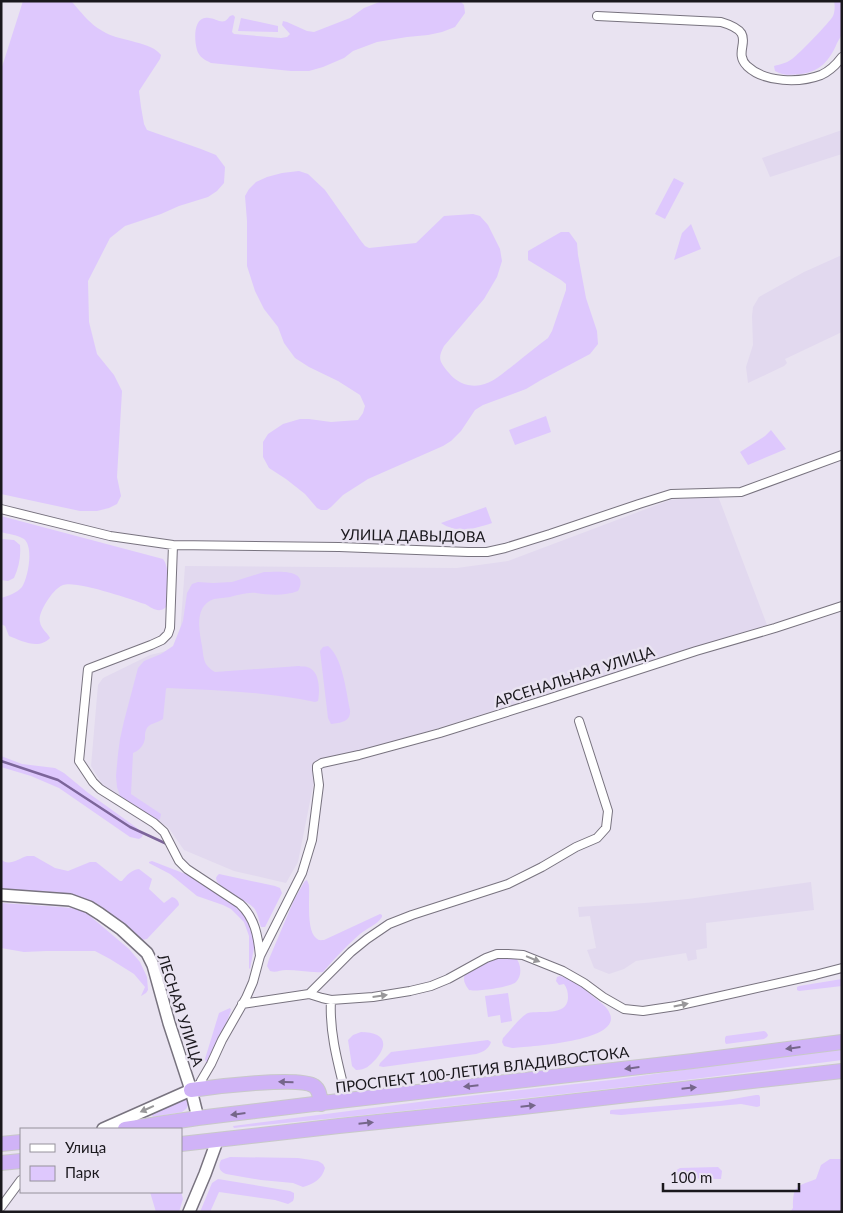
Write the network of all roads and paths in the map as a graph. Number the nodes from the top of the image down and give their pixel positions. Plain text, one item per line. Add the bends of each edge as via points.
1 (597, 16) dead end
2 (842, 57) edge
3 (842, 455) edge
4 (1, 508) edge
5 (174, 544) junction
6 (842, 606) edge
7 (579, 721) dead end
8 (1, 895) edge
9 (260, 956) junction
10 (842, 968) edge
11 (309, 994) junction
12 (331, 1000) junction
13 (242, 1004) junction
14 (842, 1042) edge
15 (842, 1071) edge
16 (192, 1090) junction
17 (347, 1100) junction
18 (321, 1104) junction
19 (198, 1118) junction
20 (105, 1128) edge
21 (132, 1128) edge
22 (217, 1141) junction
23 (20, 1142) edge
24 (1, 1144) edge
25 (182, 1144) edge
26 (20, 1160) edge
27 (1, 1163) edge
28 (20, 1181) edge
29 (1, 1207) edge
30 (189, 1212) edge

1 - 2 street via 721,22 733,26 743,35 742,59 747,66 779,80 822,75
3 - 5 street, УЛИЦА ДАВЫДОВА via 741,492 671,494 487,552
4 - 5 street, УЛИЦА ДАВЫДОВА via 110,536
5 - 9 street via 168,634 151,645 88,669 79,761 100,789 164,832 179,861 245,908 257,934
6 - 9 street, АРСЕНАЛЬНАЯ УЛИЦА via 440,733 322,762 317,766 319,785 309,853
7 - 11 street via 608,811 606,828 597,838 508,884 390,924 351,952
8 - 16 main road, ЛЕСНАЯ УЛИЦА via 70,900 89,907 121,929 147,953
9 - 13 street
12 -> 10 street via 422,989 486,958 502,954 523,955 563,971 624,1009 643,1011
11 - 12 street
11 - 13 street
12 - 17 street via 334,1042
13 - 16 street via 202,1082
14 -> 17 highway, ПРОСПЕКТ 100-ЛЕТИЯ ВЛАДИВОСТОКА
22 -> 15 highway
18 -> 16 highway via 316,1088 307,1083 257,1082
16 - 19 main road, ЛЕСНАЯ УЛИЦА
16 -> 20 main road
17 - 18 highway, ПРОСПЕКТ 100-ЛЕТИЯ ВЛАДИВОСТОКА
18 -> 19 highway, ПРОСПЕКТ 100-ЛЕТИЯ ВЛАДИВОСТОКА
19 - 21 highway, ПРОСПЕКТ 100-ЛЕТИЯ ВЛАДИВОСТОКА
22 - 25 highway
22 - 30 main road
23 - 24 highway
26 - 27 highway
28 - 29 street

